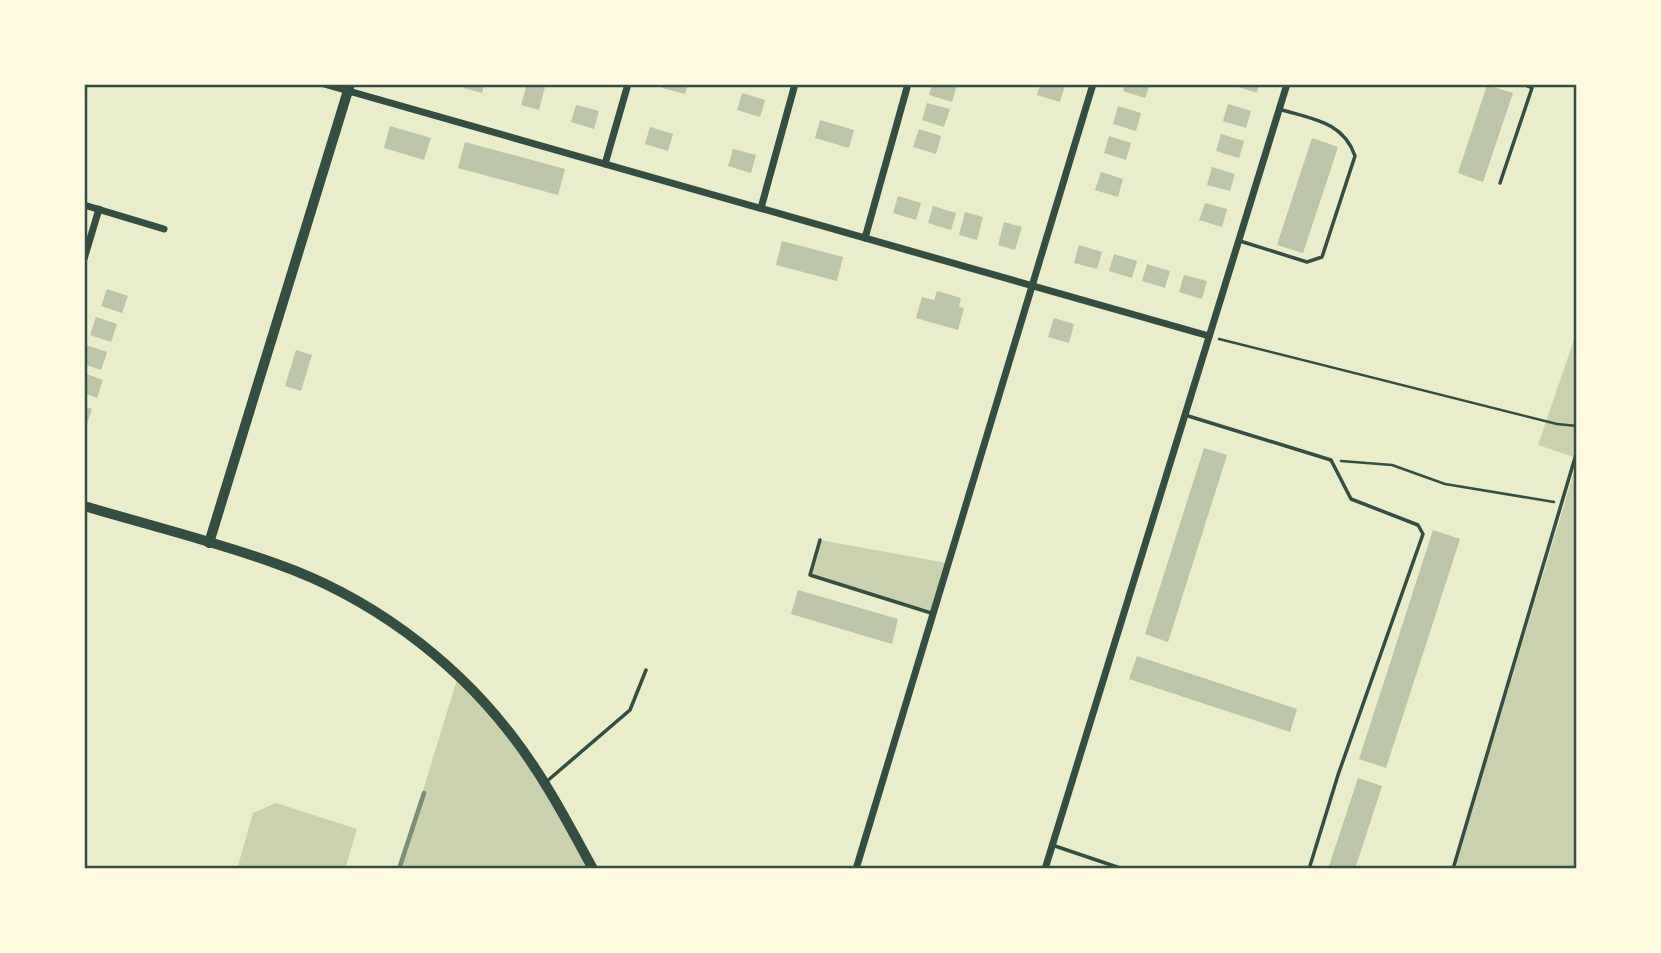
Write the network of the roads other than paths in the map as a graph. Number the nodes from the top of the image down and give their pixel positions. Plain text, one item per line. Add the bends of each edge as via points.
1 (324, 84) edge
2 (628, 84) edge
3 (795, 84) edge
4 (908, 84) edge
5 (1093, 84) edge
6 (1287, 84) edge
7 (1523, 84) edge
8 (349, 87) edge
9 (1279, 109) junction
10 (605, 164) junction
11 (1500, 183) dead end
12 (84, 205) edge
13 (761, 208) junction
14 (99, 209) junction
15 (164, 229) dead end
16 (865, 238) junction
17 (1240, 241) junction
18 (84, 259) edge
19 (1032, 285) junction
20 (1209, 336) junction
21 (1185, 415) junction
22 (1577, 451) edge
23 (84, 506) edge
24 (820, 540) dead end
25 (209, 543) junction
26 (931, 613) junction
27 (646, 670) dead end
28 (544, 783) junction
29 (1052, 845) junction
30 (593, 869) edge
31 (856, 869) edge
32 (1045, 869) edge
33 (1123, 869) edge
34 (1309, 869) edge
35 (1453, 869) edge

1 - 8 street
2 - 10 street
3 - 13 street
4 - 16 street
5 - 19 street
6 - 9 street
7 - 11 lane via 1532,88
8 - 10 street
8 - 25 street
9 - 17 street
9 - 17 lane via 1336,127 1349,139 1355,156 1322,257 1307,262
10 - 13 street
12 - 14 street
13 - 16 street
14 - 15 street
14 - 18 street
16 - 19 street
17 - 20 street
19 - 20 street
19 - 26 street
20 - 21 street
21 - 29 street
21 - 34 lane via 1331,460 1351,499 1419,525 1423,534
22 - 35 lane
23 - 25 main road
24 - 26 lane via 810,575
25 - 28 main road via 317,580 382,616 473,690 510,732
26 - 31 street
27 - 28 lane via 630,710
28 - 30 main road
29 - 32 street
29 - 33 lane

